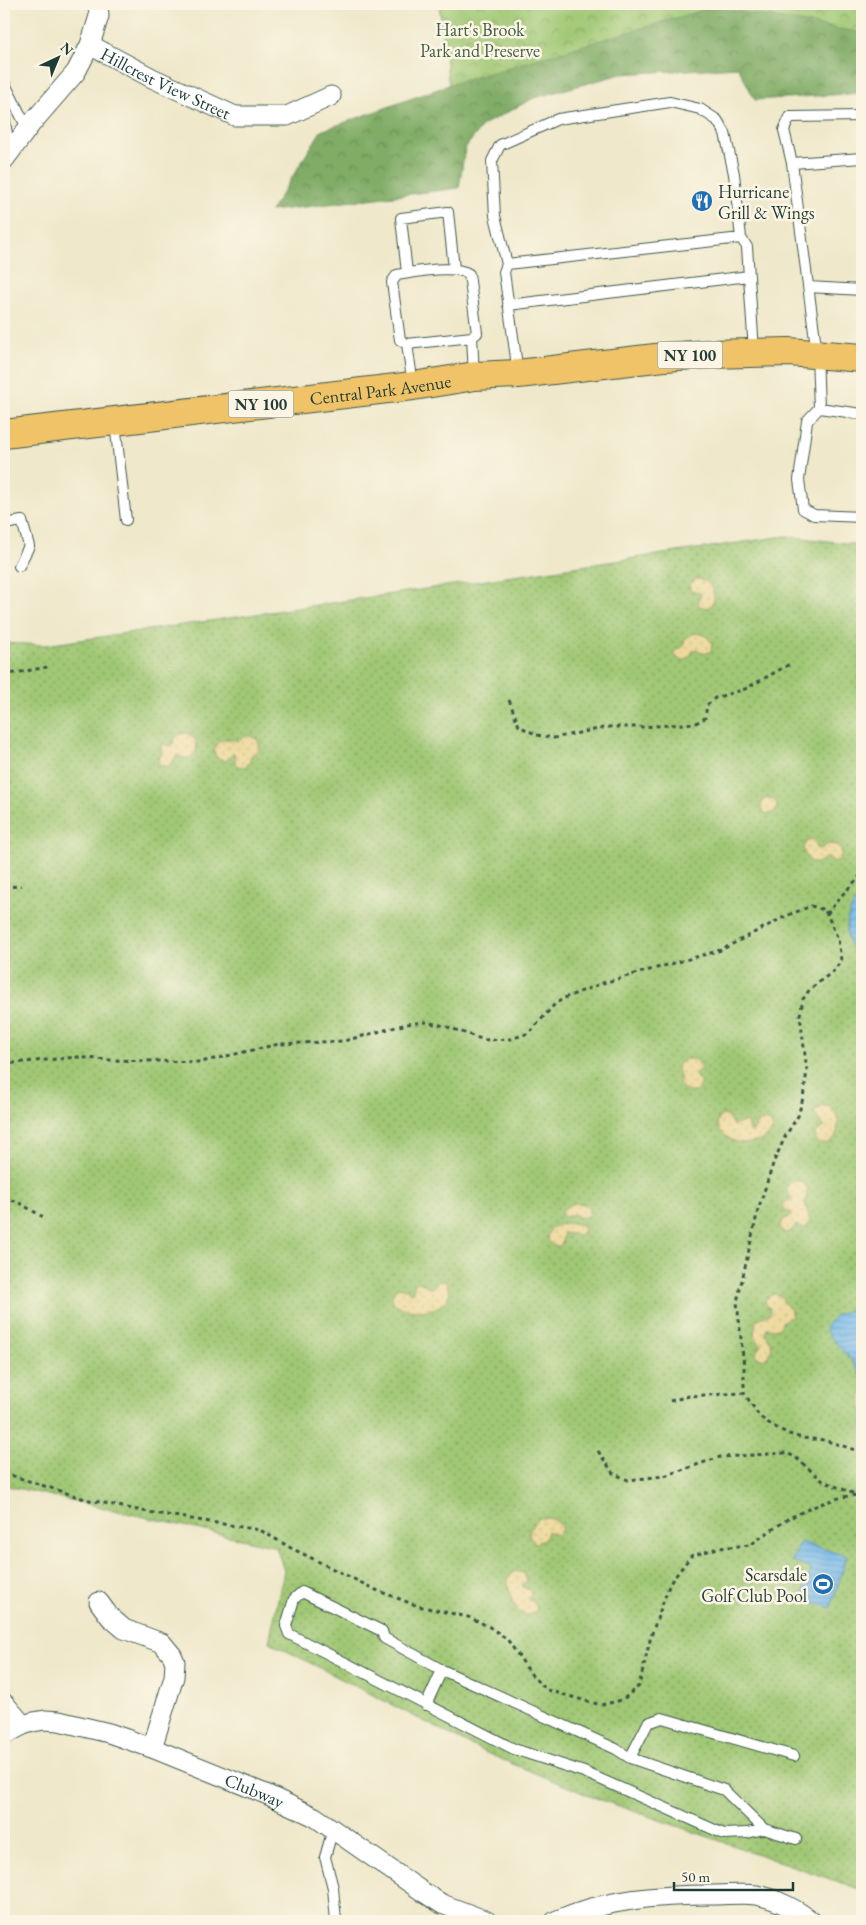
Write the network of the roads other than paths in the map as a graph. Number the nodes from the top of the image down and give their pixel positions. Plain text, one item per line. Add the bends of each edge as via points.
1 (98, 4) edge
2 (90, 45) junction
3 (4, 82) edge
4 (330, 96) dead end
5 (4, 116) edge
6 (862, 116) edge
7 (27, 128) junction
8 (6, 157) edge
9 (862, 158) edge
10 (792, 163) junction
11 (741, 238) junction
12 (507, 264) junction
13 (454, 269) junction
14 (407, 273) junction
15 (749, 276) junction
16 (808, 288) junction
17 (862, 290) edge
18 (508, 305) junction
19 (472, 337) junction
20 (407, 344) junction
21 (754, 352) junction
22 (817, 354) junction
23 (862, 358) edge
24 (518, 374) junction
25 (474, 376) junction
26 (413, 386) junction
27 (819, 408) junction
28 (862, 414) edge
29 (115, 422) junction
30 (4, 434) edge
31 (862, 517) edge
32 (126, 520) dead end
33 (4, 524) edge
34 (19, 566) dead end
35 (99, 1602) dead end
36 (442, 1670) junction
37 (4, 1703) edge
38 (426, 1704) junction
39 (23, 1724) junction
40 (4, 1735) edge
41 (152, 1748) junction
42 (794, 1756) dead end
43 (630, 1758) junction
44 (764, 1828) junction
45 (333, 1829) junction
46 (796, 1839) dead end
47 (336, 1921) edge
48 (487, 1921) edge
49 (555, 1921) edge
50 (811, 1921) edge

1 - 2 street via 99,16
2 - 4 street, Hillcrest View Street via 235,116 286,116
2 - 7 street via 76,72
3 - 7 lane
5 - 8 lane
6 - 10 lane via 790,117 784,130
7 - 8 street
9 - 10 lane
10 - 16 lane
11 - 12 lane
11 - 12 lane via 734,174 725,133 717,120 700,109 670,102 558,119 500,145 492,161 495,216
11 - 15 lane via 746,247
12 - 18 lane via 504,272
13 - 14 lane
13 - 14 lane via 448,212 402,218
13 - 19 lane via 469,274 477,332
14 - 20 lane via 397,275 392,282 400,340
15 - 18 lane
15 - 21 lane
16 - 17 lane
16 - 22 lane
18 - 24 lane
19 - 20 lane
19 - 25 lane
20 - 26 lane
21 - 22 main road, NY 100
21 - 24 main road, NY 100 via 664,356
22 - 23 main road, NY 100
22 - 27 lane
24 - 25 main road, Central Park Avenue / NY 100
25 - 26 main road, Central Park Avenue / NY 100
26 - 29 main road, Central Park Avenue / NY 100
27 - 28 lane
27 - 31 lane via 807,421 799,480 803,509 814,515
29 - 30 main road, Central Park Avenue / NY 100
29 - 32 lane
33 - 34 lane via 22,521 29,546
35 - 41 street via 124,1629 162,1643 175,1662 174,1677
36 - 38 lane
36 - 38 lane via 384,1638 382,1631 302,1592 294,1599 286,1626 289,1634
36 - 43 lane
37 - 39 street
38 - 44 lane via 514,1749 584,1772 724,1834
39 - 40 street, Clubway
39 - 41 street, Clubway via 59,1721
41 - 45 street, Clubway via 296,1807
42 - 43 lane via 662,1718 648,1723
43 - 44 lane via 724,1790
44 - 46 lane
45 - 47 lane via 325,1858 333,1888
45 - 48 street, Clubway via 442,1904
49 - 50 street via 601,1906 647,1897 755,1895 783,1905

